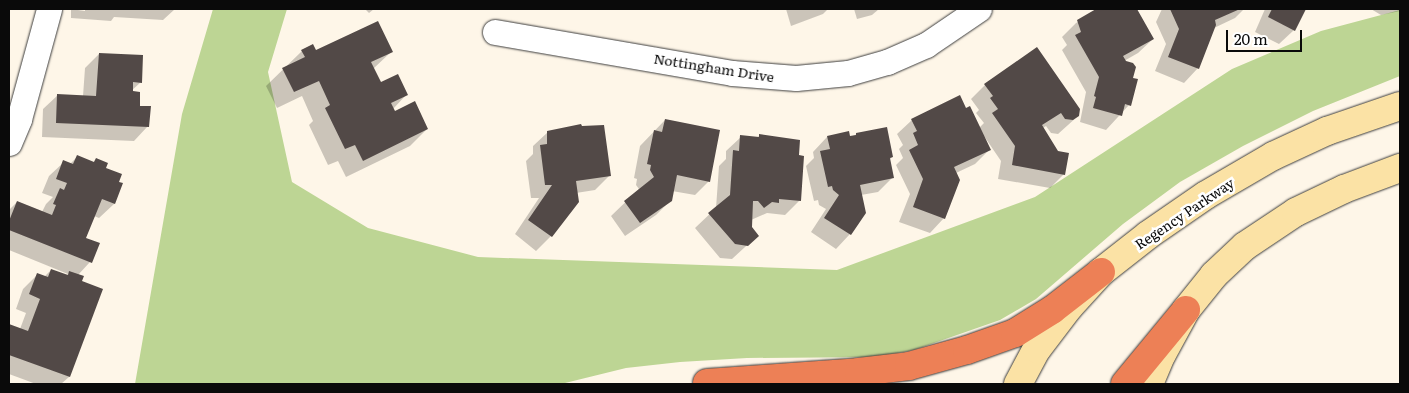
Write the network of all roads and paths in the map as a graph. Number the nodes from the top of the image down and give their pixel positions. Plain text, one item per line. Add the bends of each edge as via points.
1 (49, 9) edge
2 (979, 9) edge
3 (495, 32) dead end
4 (1400, 106) edge
5 (9, 144) edge
6 (1400, 168) edge
7 (1101, 272) junction
8 (1186, 310) junction
9 (707, 384) edge
10 (1018, 384) edge
11 (1125, 384) edge
12 (1149, 384) edge

1 - 5 street
2 - 3 street, Nottingham Drive via 926,45 887,62 848,73 796,78 732,73
4 - 7 main road, Regency Parkway via 1326,131 1273,156 1206,195
6 - 8 main road via 1296,212 1253,241 1214,275
7 - 9 highway via 1052,310 1015,333 967,350 909,366
7 - 10 main road, Regency Parkway via 1037,349
8 - 11 highway
8 - 12 main road

